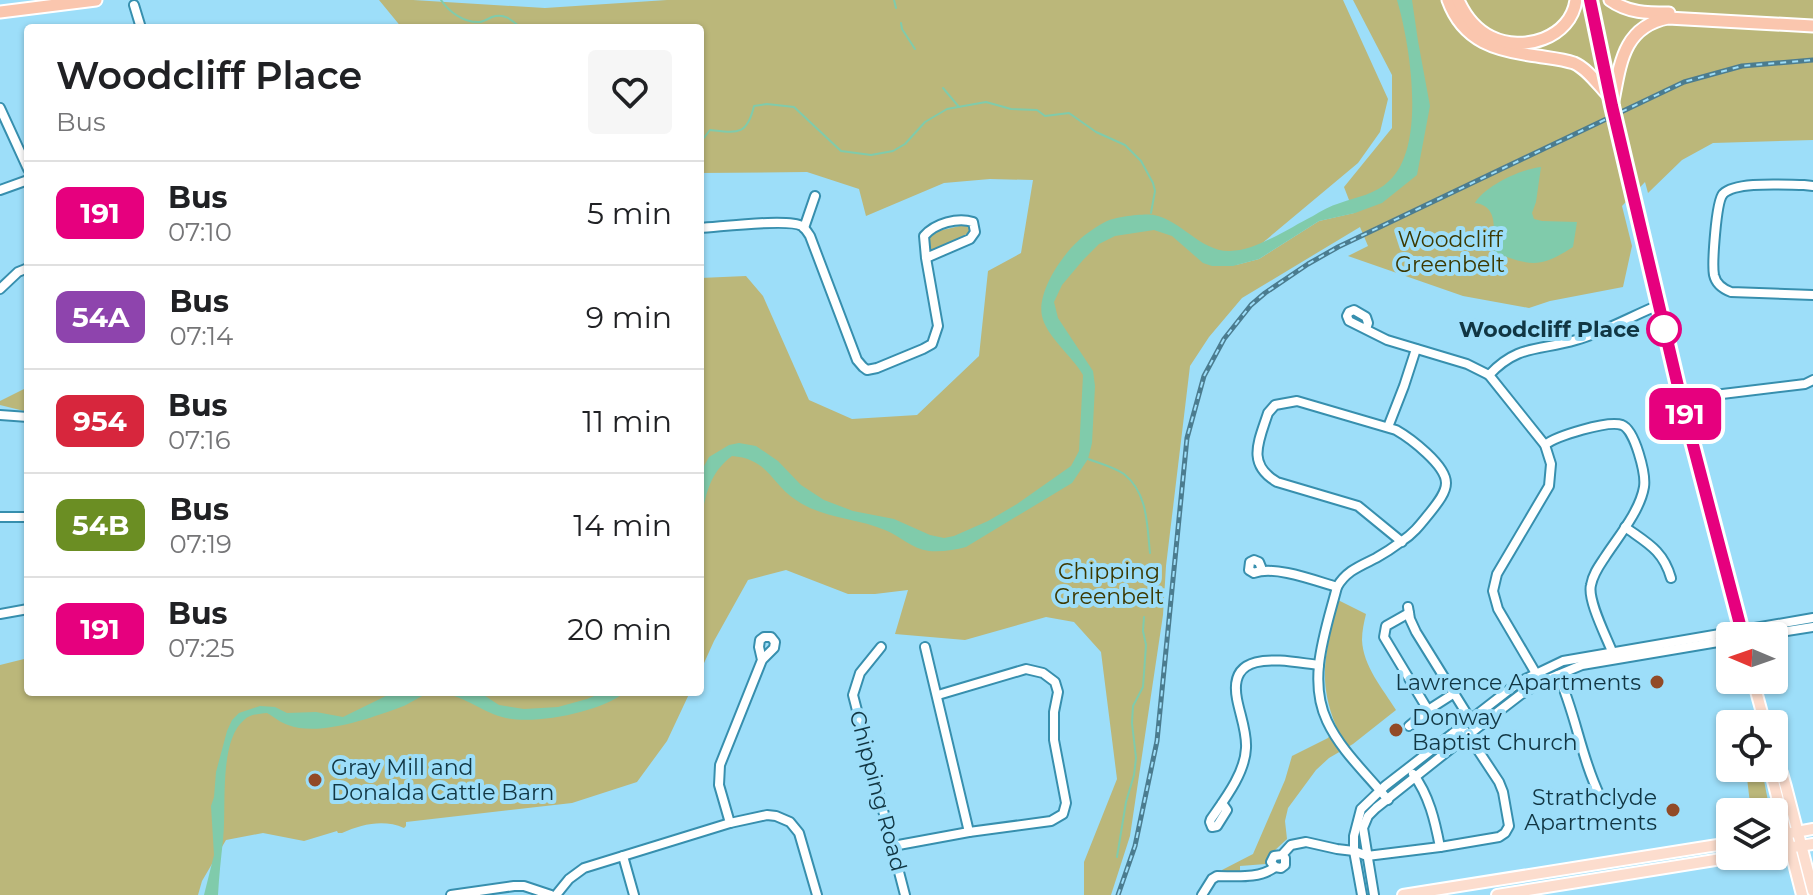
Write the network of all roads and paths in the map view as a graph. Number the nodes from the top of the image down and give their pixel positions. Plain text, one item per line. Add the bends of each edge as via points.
1 (96, 0) edge
2 (1448, 0) edge
3 (1458, 0) edge
4 (1576, 0) edge
5 (1590, 0) edge
6 (1610, 0) edge
7 (134, 5) dead end
8 (0, 12) edge
9 (1813, 19) edge
10 (140, 24) edge
11 (1813, 26) edge
12 (1611, 101) junction
13 (0, 108) edge
14 (24, 160) edge
15 (24, 181) edge
16 (1813, 186) edge
17 (0, 190) edge
18 (815, 196) dead end
19 (704, 228) edge
20 (804, 228) junction
21 (926, 258) junction
22 (24, 270) edge
23 (0, 289) edge
24 (1813, 295) edge
25 (1659, 305) junction
26 (1366, 329) dead end
27 (1416, 349) junction
28 (1489, 375) junction
29 (1813, 380) edge
30 (1681, 399) junction
31 (0, 415) edge
32 (24, 417) edge
33 (1388, 427) junction
34 (1545, 445) junction
35 (0, 517) edge
36 (24, 517) edge
37 (1625, 527) junction
38 (1402, 542) junction
39 (1260, 571) dead end
40 (1671, 578) dead end
41 (1337, 587) junction
42 (24, 610) edge
43 (0, 614) edge
44 (1813, 618) edge
45 (1739, 622) edge
46 (1788, 623) edge
47 (1813, 627) edge
48 (1788, 631) edge
49 (1716, 637) edge
50 (1716, 643) edge
51 (881, 647) dead end
52 (925, 647) dead end
53 (1614, 655) junction
54 (762, 660) dead end
55 (1319, 665) junction
56 (1536, 673) junction
57 (1558, 675) junction
58 (1541, 682) junction
59 (1453, 694) junction
60 (938, 695) junction
61 (1428, 710) junction
62 (1470, 719) junction
63 (1409, 726) dead end
64 (1461, 726) junction
65 (1468, 735) junction
66 (1408, 768) junction
67 (1415, 777) junction
68 (1784, 782) edge
69 (1380, 790) junction
70 (1600, 796) dead end
71 (1388, 800) junction
72 (1222, 803) dead end
73 (730, 823) junction
74 (1813, 829) edge
75 (969, 832) junction
76 (1792, 833) junction
77 (1788, 834) edge
78 (1813, 844) edge
79 (1716, 845) edge
80 (893, 846) junction
81 (1440, 847) junction
82 (1796, 848) junction
83 (1788, 849) edge
84 (1354, 851) junction
85 (623, 856) junction
86 (1367, 856) junction
87 (1716, 860) edge
88 (1813, 891) edge
89 (451, 895) edge
90 (554, 895) edge
91 (634, 895) edge
92 (817, 895) edge
93 (905, 895) edge
94 (1202, 895) edge
95 (1362, 895) edge
96 (1374, 895) edge
97 (1403, 895) edge
98 (1497, 895) edge
99 (1802, 895) edge

1 - 8 highway
2 - 12 highway via 1477,39 1493,48 1576,64
3 - 4 highway via 1475,26 1490,37 1520,44 1559,32
5 - 12 main road
6 - 9 highway via 1638,12
7 - 10 street
11 - 12 highway via 1659,20 1627,45
12 - 25 main road, bridge
13 - 14 street
15 - 17 street
16 - 24 street via 1745,187 1723,195 1717,208 1713,273 1731,292
18 - 20 street
19 - 20 street via 774,223
20 - 21 street via 857,360 867,370 932,344 938,326
21 - 21 street via 970,239 973,222 962,218 930,229 924,236
22 - 23 street
25 - 28 street via 1578,339 1516,353
25 - 30 main road
26 - 27 street
27 - 28 street
27 - 33 street
28 - 34 street
29 - 30 street
30 - 45 main road
31 - 32 street
33 - 38 street via 1405,435 1446,478 1441,497
33 - 38 street via 1289,402 1268,413 1256,450 1271,479 1358,506
34 - 37 street via 1597,427 1622,425 1627,430 1644,477
34 - 56 street via 1551,464 1549,486 1497,574 1493,591
35 - 36 street
37 - 40 street via 1654,547
37 - 53 street via 1590,587
38 - 41 street via 1352,570
39 - 41 street
41 - 55 street
42 - 43 street
44 - 46 street
47 - 48 street
49 - 53 street
50 - 53 street
51 - 80 street, Chipping Road via 860,673 853,695
52 - 60 street
53 - 56 street via 1563,661
53 - 57 street
54 - 73 street via 720,765 719,785
55 - 69 street via 1326,719
55 - 72 street via 1263,660 1244,667 1235,689 1246,752
56 - 58 street
56 - 62 street
57 - 58 street
57 - 70 street
58 - 65 street
59 - 61 street
59 - 61 street via 1408,610 1386,626 1384,637
59 - 62 street
60 - 75 street
60 - 75 street via 1026,669 1043,673 1057,687 1053,732 1065,795 1063,814 1051,821
61 - 63 street
62 - 64 street
64 - 65 street
64 - 66 street
65 - 67 street
65 - 81 street via 1499,782 1509,826 1499,837
66 - 67 street
66 - 69 street
67 - 71 street
67 - 81 street via 1431,809
68 - 76 main road
69 - 71 street
69 - 84 street via 1361,809
71 - 86 street via 1368,816 1363,828
73 - 85 street
73 - 92 street via 757,815 790,822 802,841
74 - 76 main road
75 - 80 street
76 - 77 main road
76 - 82 main road
78 - 82 main road
79 - 97 main road
80 - 93 street, Chipping Road
81 - 86 street
82 - 83 main road
82 - 88 main road
82 - 99 main road
84 - 86 street
84 - 94 street via 1306,842 1291,845 1272,857 1275,867 1266,874 1217,876
84 - 95 street
85 - 90 street via 575,873
85 - 91 street
86 - 96 street
87 - 98 main road
89 - 90 street via 514,886

